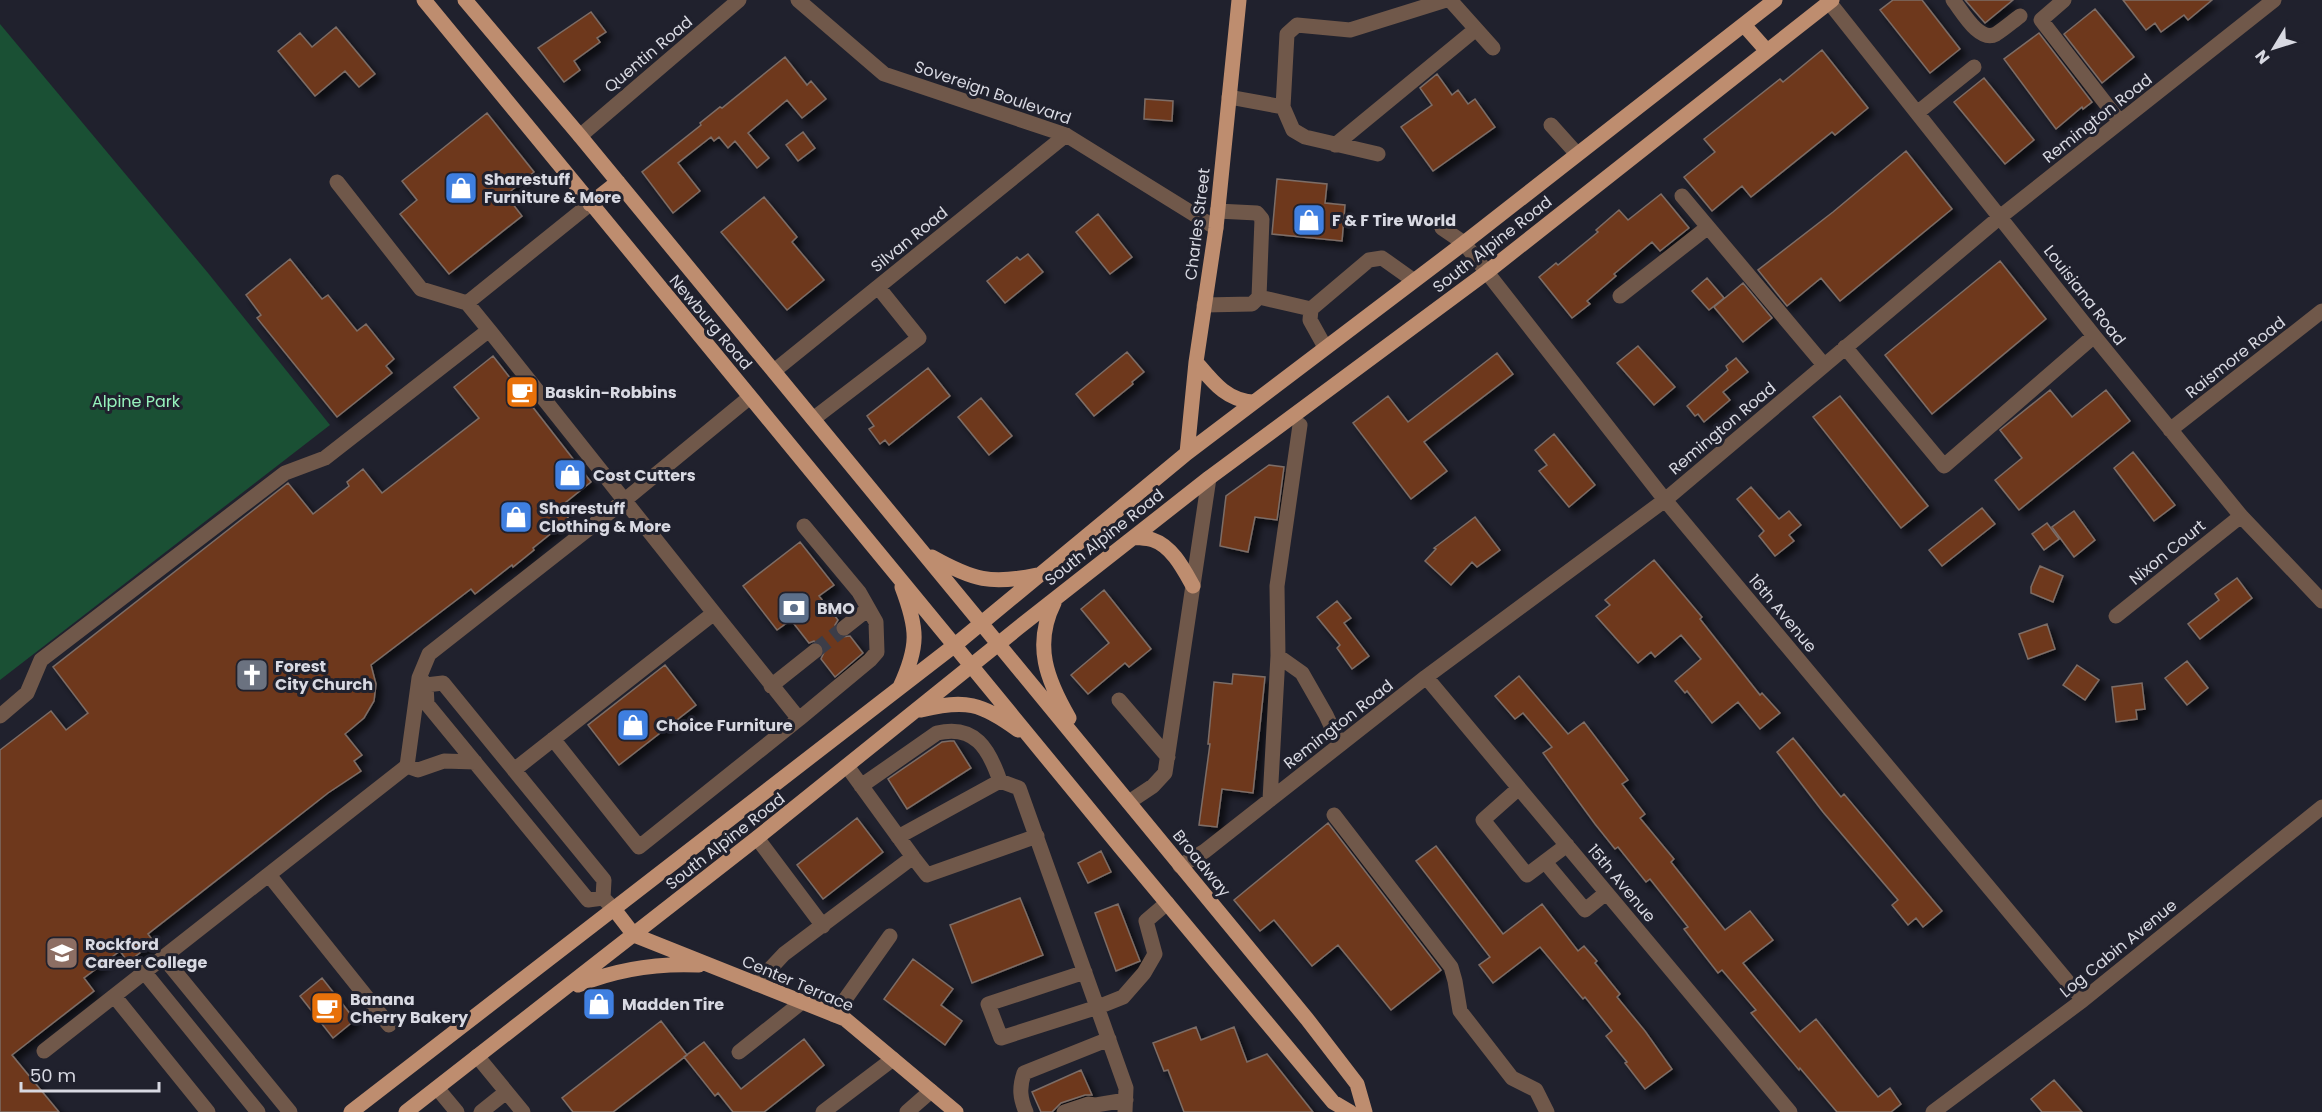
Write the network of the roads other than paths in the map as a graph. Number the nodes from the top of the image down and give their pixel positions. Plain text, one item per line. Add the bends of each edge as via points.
1 (424, 0) edge
2 (465, 0) edge
3 (740, 0) edge
4 (798, 0) edge
5 (1239, 0) edge
6 (1446, 0) edge
7 (1450, 0) edge
8 (1775, 0) edge
9 (1953, 0) edge
10 (2064, 0) edge
11 (2274, 0) edge
12 (1830, 1) edge
13 (2020, 16) dead end
14 (1744, 25) junction
15 (1476, 29) junction
16 (1493, 48) dead end
17 (1767, 51) junction
18 (1974, 68) dead end
19 (1229, 97) junction
20 (1283, 107) junction
21 (1917, 114) junction
22 (2120, 122) junction
23 (1551, 125) dead end
24 (1066, 135) junction
25 (580, 136) junction
26 (1335, 145) junction
27 (1378, 154) dead end
28 (1577, 154) junction
29 (336, 182) dead end
30 (618, 182) junction
31 (1682, 196) dead end
32 (590, 204) junction
33 (1217, 211) junction
34 (2000, 217) junction
35 (1708, 227) junction
36 (1216, 228) junction
37 (1442, 228) dead end
38 (1464, 243) junction
39 (1487, 272) junction
40 (1413, 280) junction
41 (878, 287) junction
42 (1620, 296) dead end
43 (1259, 297) junction
44 (467, 303) junction
45 (1204, 305) junction
46 (1311, 309) junction
47 (2322, 311) edge
48 (489, 330) junction
49 (2094, 336) junction
50 (1325, 347) junction
51 (1845, 347) junction
52 (1196, 362) junction
53 (1824, 365) junction
54 (774, 371) junction
55 (750, 397) junction
56 (1253, 402) junction
57 (813, 419) junction
58 (1300, 425) dead end
59 (2170, 430) junction
60 (1187, 453) junction
61 (1209, 478) junction
62 (626, 500) junction
63 (1665, 500) junction
64 (2241, 516) junction
65 (804, 526) dead end
66 (1134, 537) junction
67 (922, 552) junction
68 (897, 574) junction
69 (1040, 575) junction
70 (1193, 586) junction
71 (1057, 597) junction
72 (2322, 602) edge
73 (868, 609) junction
74 (714, 613) junction
75 (2116, 616) dead end
76 (982, 624) junction
77 (844, 628) tunnel mouth
78 (999, 644) junction
79 (956, 645) junction
80 (815, 651) tunnel mouth
81 (1278, 656) junction
82 (972, 665) junction
83 (1426, 677) junction
84 (423, 681) junction
85 (771, 686) junction
86 (898, 690) junction
87 (1119, 700) dead end
88 (915, 711) junction
89 (0, 716) edge
90 (799, 719) junction
91 (553, 739) junction
92 (1033, 739) junction
93 (1340, 745) junction
94 (1086, 750) junction
95 (1168, 757) junction
96 (475, 762) junction
97 (847, 766) junction
98 (413, 768) junction
99 (514, 770) junction
100 (1000, 781) junction
101 (861, 786) junction
102 (1519, 788) junction
103 (1270, 800) junction
104 (1129, 802) junction
105 (2322, 807) edge
106 (1334, 815) dead end
107 (1037, 836) junction
108 (898, 837) junction
109 (757, 838) junction
110 (1567, 845) junction
111 (913, 857) junction
112 (1545, 862) junction
113 (1180, 866) junction
114 (269, 875) junction
115 (1606, 892) junction
116 (603, 898) junction
117 (1167, 903) junction
118 (614, 909) junction
119 (823, 926) junction
120 (634, 935) junction
121 (890, 936) dead end
122 (164, 958) junction
123 (709, 965) junction
124 (1085, 972) junction
125 (146, 973) junction
126 (756, 984) junction
127 (559, 993) junction
128 (115, 997) junction
129 (2083, 1000) junction
130 (802, 1002) junction
131 (1098, 1007) junction
132 (834, 1015) junction
133 (389, 1025) dead end
134 (1109, 1039) junction
135 (44, 1051) dead end
136 (739, 1052) dead end
137 (477, 1056) junction
138 (893, 1059) junction
139 (1024, 1073) junction
140 (437, 1088) junction
141 (931, 1091) junction
142 (506, 1092) junction
143 (1126, 1106) edge
144 (1092, 1109) edge
145 (208, 1112) edge
146 (258, 1112) edge
147 (290, 1112) edge
148 (351, 1112) edge
149 (406, 1112) edge
150 (457, 1112) edge
151 (481, 1112) edge
152 (524, 1112) edge
153 (823, 1112) edge
154 (907, 1112) edge
155 (956, 1112) edge
156 (1026, 1112) edge
157 (1035, 1112) edge
158 (1064, 1112) edge
159 (1350, 1112) edge
160 (1365, 1112) edge
161 (1547, 1112) edge
162 (1790, 1112) edge
163 (1933, 1112) edge

1 - 32 main road, Newburg Road
2 - 25 main road, Newburg Road
3 - 25 street, Quentin Road
4 - 24 street, Sovereign Boulevard via 884,74
5 - 19 main road, Charles Street
6 - 20 street via 1350,30 1297,26 1287,34
7 - 15 street
8 - 14 main road, South Alpine Road
9 - 13 street via 1986,36 1994,35
10 - 22 street via 2041,20
11 - 22 street, Remington Road
12 - 17 main road, South Alpine Road
12 - 21 street, Louisiana Road
14 - 17 main road
14 - 28 main road, South Alpine Road
15 - 16 street
15 - 26 street
17 - 39 main road, South Alpine Road
18 - 21 street
19 - 20 street
19 - 33 main road, Charles Street
20 - 26 street via 1293,130
21 - 34 street, Louisiana Road
22 - 34 street, Remington Road
23 - 28 street
24 - 36 street, Sovereign Boulevard
24 - 41 street, Silvan Road
25 - 30 main road, Newburg Road
26 - 27 street
28 - 38 main road, South Alpine Road
29 - 44 street via 421,289
30 - 32 main road
30 - 54 main road, Newburg Road
31 - 35 street
32 - 44 street
32 - 55 main road, Newburg Road
33 - 36 main road, Charles Street
33 - 43 street via 1257,213 1262,219
34 - 49 street, Louisiana Road
34 - 51 street, Remington Road
35 - 42 street
35 - 53 street
36 - 45 main road, Charles Street
37 - 38 street, 16th Avenue
38 - 39 street, 16th Avenue
38 - 40 main road, South Alpine Road
39 - 61 main road, South Alpine Road
39 - 63 street, 16th Avenue
40 - 46 street via 1382,258 1369,260
40 - 50 main road, South Alpine Road
41 - 54 street, Silvan Road
41 - 57 street via 919,338
43 - 45 street via 1252,304
43 - 46 street
44 - 48 street
45 - 52 main road, Charles Street
46 - 50 street via 1310,320
47 - 59 street, Raismore Road
48 - 62 street
48 - 89 street via 325,458 285,473 41,660 27,693
49 - 51 street via 1944,466
49 - 59 street, Louisiana Road
50 - 56 main road, South Alpine Road
51 - 53 street, Remington Road
52 - 56 main road via 1227,394 1238,401
52 - 60 main road, Charles Street
53 - 63 street, Remington Road
54 - 57 main road, Newburg Road
55 - 62 street
55 - 68 main road, Newburg Road
56 - 60 main road, South Alpine Road
57 - 67 main road, Newburg Road
58 - 81 street via 1277,586
59 - 64 street, Louisiana Road
60 - 69 main road, South Alpine Road
61 - 66 main road, South Alpine Road
61 - 70 street
62 - 74 street
62 - 84 street via 429,654
63 - 83 street, Remington Road
63 - 129 street, 16th Avenue
64 - 72 street, Louisiana Road
64 - 75 street, Nixon Court
65 - 73 street via 859,592
66 - 70 main road via 1154,540 1167,548
66 - 71 main road, South Alpine Road
67 - 69 main road via 979,579 1006,581
67 - 76 main road, Newburg Road
68 - 79 main road, Newburg Road
68 - 86 main road via 913,617 915,643
69 - 76 main road, South Alpine Road
70 - 95 street
71 - 78 main road, South Alpine Road
71 - 94 main road via 1046,619 1043,645 1047,670
73 - 77 street
73 - 90 street via 876,622 877,652
74 - 85 street
74 - 91 street
76 - 78 main road, Newburg Road
76 - 79 main road, South Alpine Road
78 - 82 main road, South Alpine Road
78 - 94 main road, Broadway
79 - 82 main road, Newburg Road
79 - 86 main road, South Alpine Road
80 - 85 street
81 - 93 street via 1302,673
81 - 103 street
82 - 88 main road, South Alpine Road
82 - 92 main road
83 - 93 street, Remington Road
83 - 102 street, 15th Avenue
84 - 96 street via 427,704
84 - 98 street
84 - 99 street via 443,683
85 - 90 street
86 - 118 main road, South Alpine Road
87 - 95 street
88 - 92 main road via 948,703 975,705 998,715
88 - 97 main road, South Alpine Road
90 - 91 street via 639,847
91 - 99 street
92 - 117 main road
93 - 103 street, Remington Road
94 - 104 main road, Broadway
95 - 104 street via 1164,773 1153,786
96 - 98 street via 444,761
96 - 116 street via 588,900
97 - 101 street
97 - 109 main road, South Alpine Road
98 - 114 street
99 - 116 street via 604,880
100 - 101 street via 983,746 969,734 952,729 937,733
100 - 107 street via 1019,788
100 - 108 street
101 - 108 street
102 - 110 street, 15th Avenue
102 - 112 street via 1483,820 1527,875
103 - 113 street, Remington Road
104 - 113 main road, Broadway
105 - 129 street, Log Cabin Avenue
106 - 161 street via 1451,967 1460,1011 1512,1078 1536,1090
107 - 111 street via 927,875
107 - 124 street
108 - 111 street
109 - 119 street
109 - 120 main road, South Alpine Road
110 - 112 street
110 - 115 street, 15th Avenue
111 - 119 street
112 - 115 street via 1585,910
113 - 160 main road, Broadway via 1357,1084
114 - 122 street
114 - 133 street
115 - 162 street, 15th Avenue
116 - 118 street
117 - 131 street via 1146,921 1155,954 1144,973 1123,997
117 - 159 main road via 1333,1102
118 - 120 main road
118 - 148 main road, South Alpine Road
119 - 126 street via 784,954
120 - 123 main road, Center Terrace
120 - 127 main road, South Alpine Road
121 - 132 street
122 - 125 street
122 - 147 street
123 - 126 main road, Center Terrace
123 - 127 main road via 640,967 600,976
124 - 131 street
124 - 131 street via 988,1004 1001,1038
125 - 128 street
125 - 146 street
126 - 130 main road, Center Terrace
127 - 137 main road, South Alpine Road
128 - 135 street
128 - 145 street
129 - 163 street, Log Cabin Avenue
130 - 132 main road, Center Terrace
130 - 136 street
131 - 134 street
132 - 138 main road, Center Terrace via 845,1019
134 - 139 street
134 - 143 street via 1126,1088
137 - 140 main road, South Alpine Road
137 - 142 street
138 - 141 main road, Center Terrace
138 - 153 street
139 - 156 street via 1020,1086
139 - 157 street
140 - 149 main road, South Alpine Road
140 - 150 street
141 - 154 street
141 - 155 main road, Center Terrace
142 - 151 street
142 - 152 street
143 - 144 street
144 - 158 street via 1088,1104

